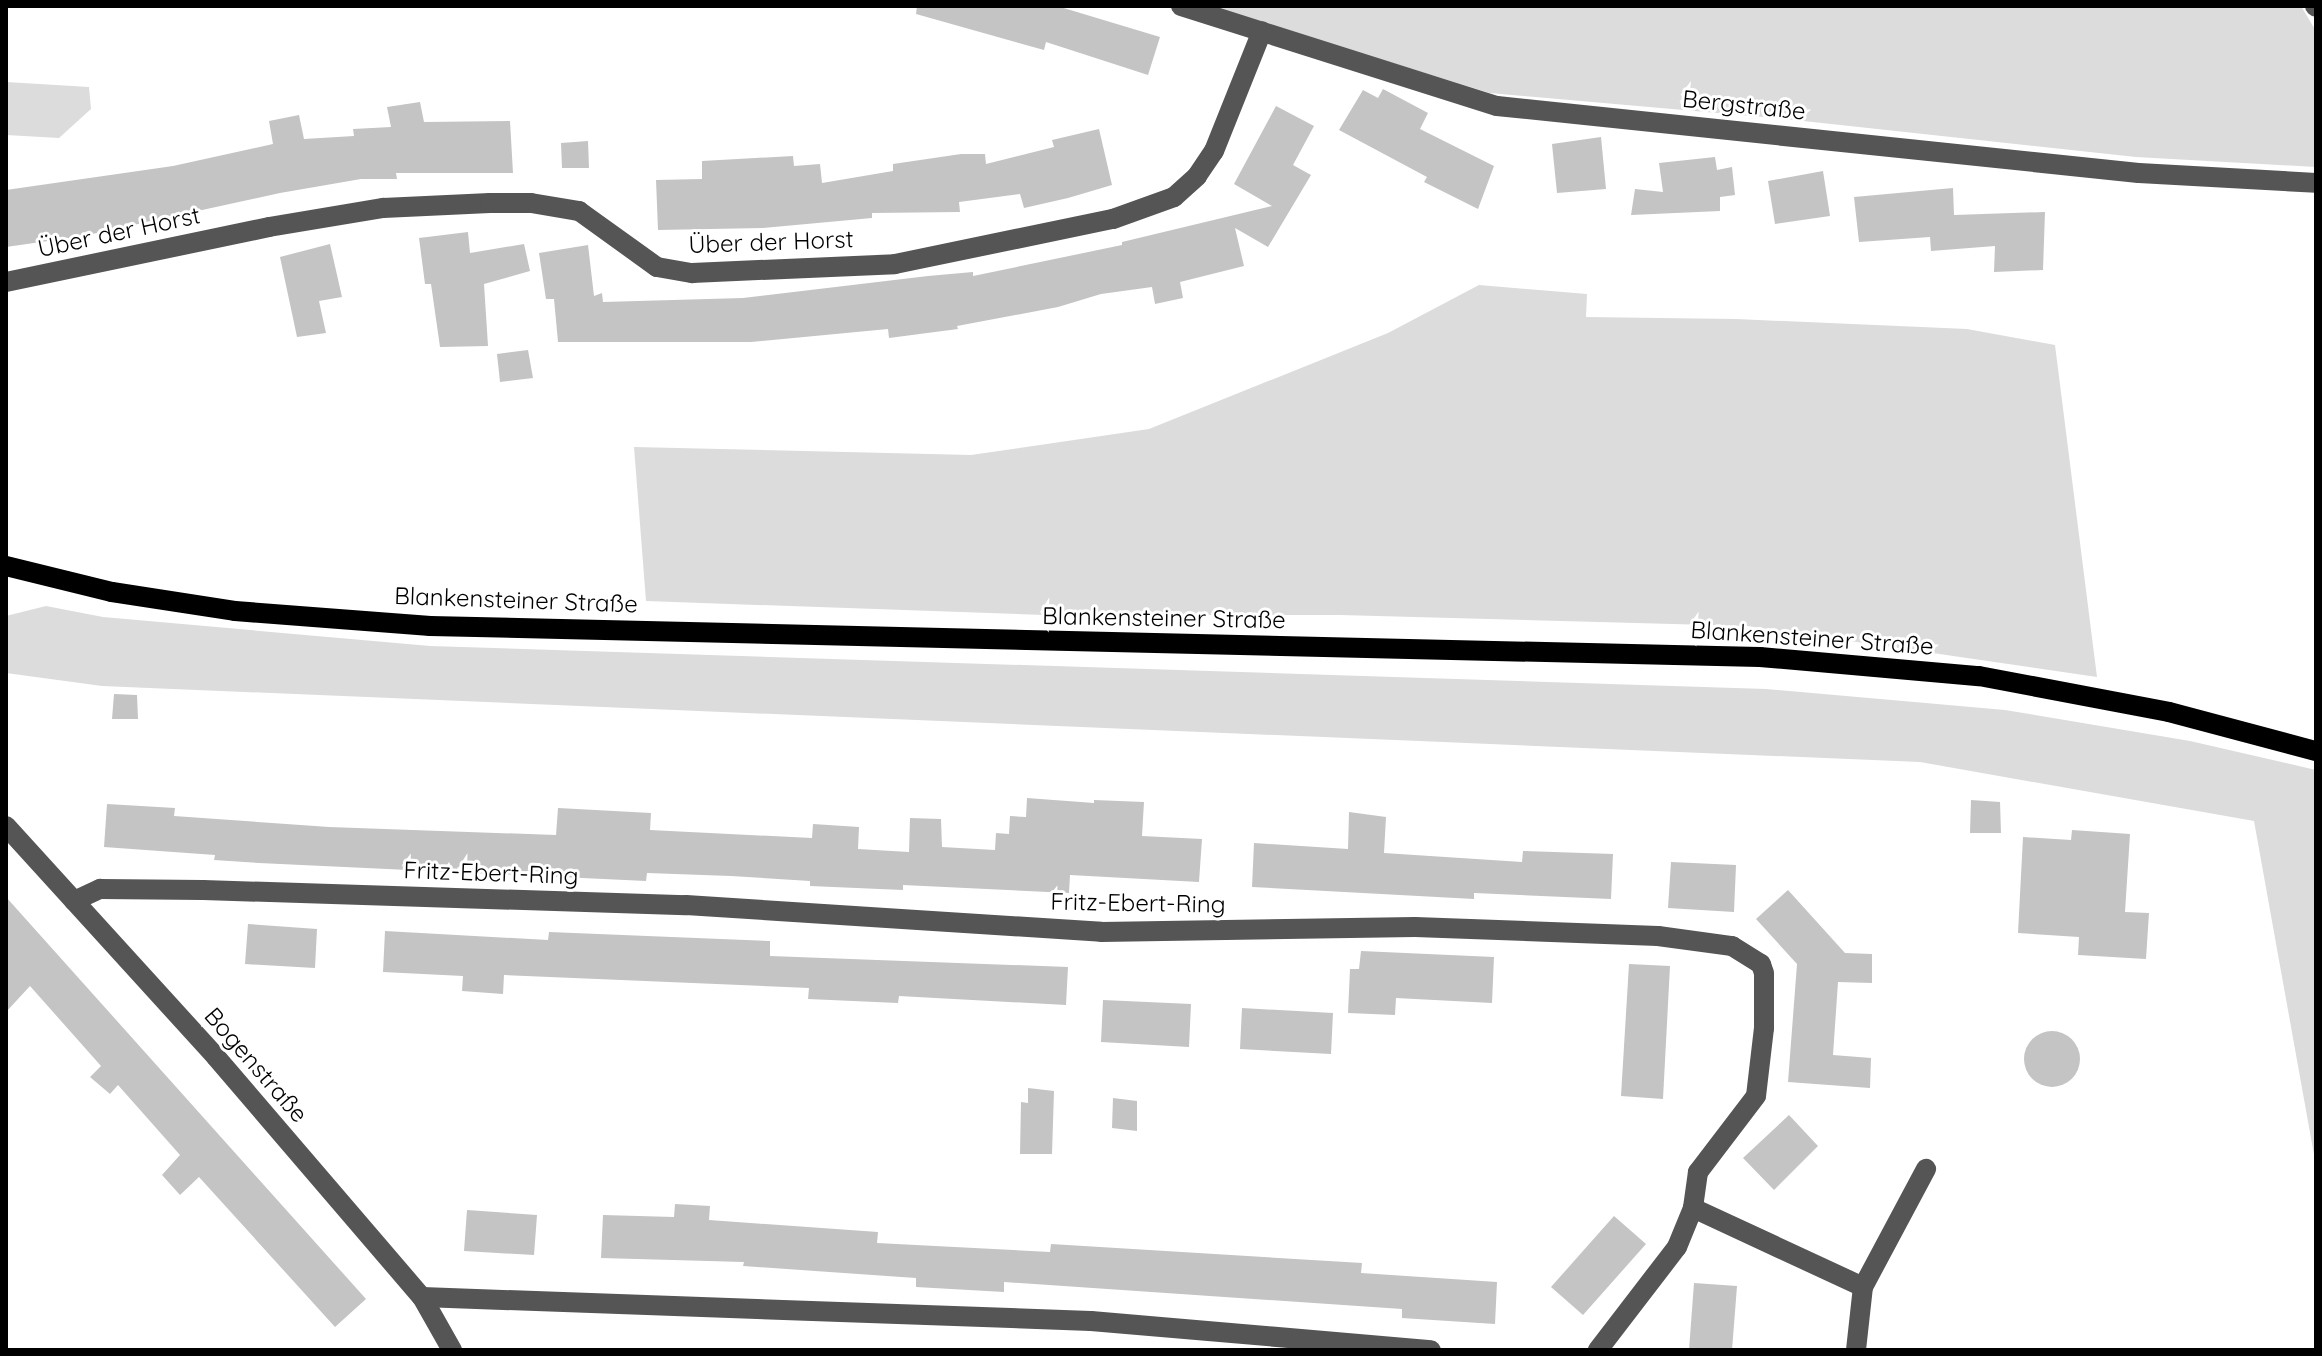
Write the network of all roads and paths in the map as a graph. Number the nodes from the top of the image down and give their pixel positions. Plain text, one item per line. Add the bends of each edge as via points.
1 (1181, 6) edge
2 (1262, 31) junction
3 (2316, 183) edge
4 (6, 282) edge
5 (6, 566) edge
6 (2316, 751) edge
7 (6, 826) edge
8 (74, 901) junction
9 (1926, 1169) dead end
10 (1693, 1208) junction
11 (1863, 1287) junction
12 (422, 1297) junction
13 (452, 1350) edge
14 (1431, 1350) edge
15 (1598, 1350) edge
16 (1856, 1350) edge

1 - 2 street, Bergstraße
2 - 3 street, Bergstraße via 1497,106 2139,173
2 - 4 street, Über der Horst via 1214,151 1174,197 1113,219 895,264 692,273 657,267 579,211 490,203 383,208
5 - 6 main road, Blankensteiner Straße via 112,592 235,611 430,626 1760,657 1979,676 2169,712
7 - 8 street, Bogenstraße
8 - 10 street, Fritz-Ebert-Ring via 100,889 218,890 686,905 1101,932 1415,927 1658,936 1720,944 1744,952 1761,964 1764,973 1759,1076 1752,1103 1698,1172
8 - 12 street, Bogenstraße
9 - 11 street
10 - 11 street
10 - 15 street, Fritz-Ebert-Ring via 1677,1247
11 - 16 street
12 - 13 street, Bogenstraße
12 - 14 street via 1091,1321

